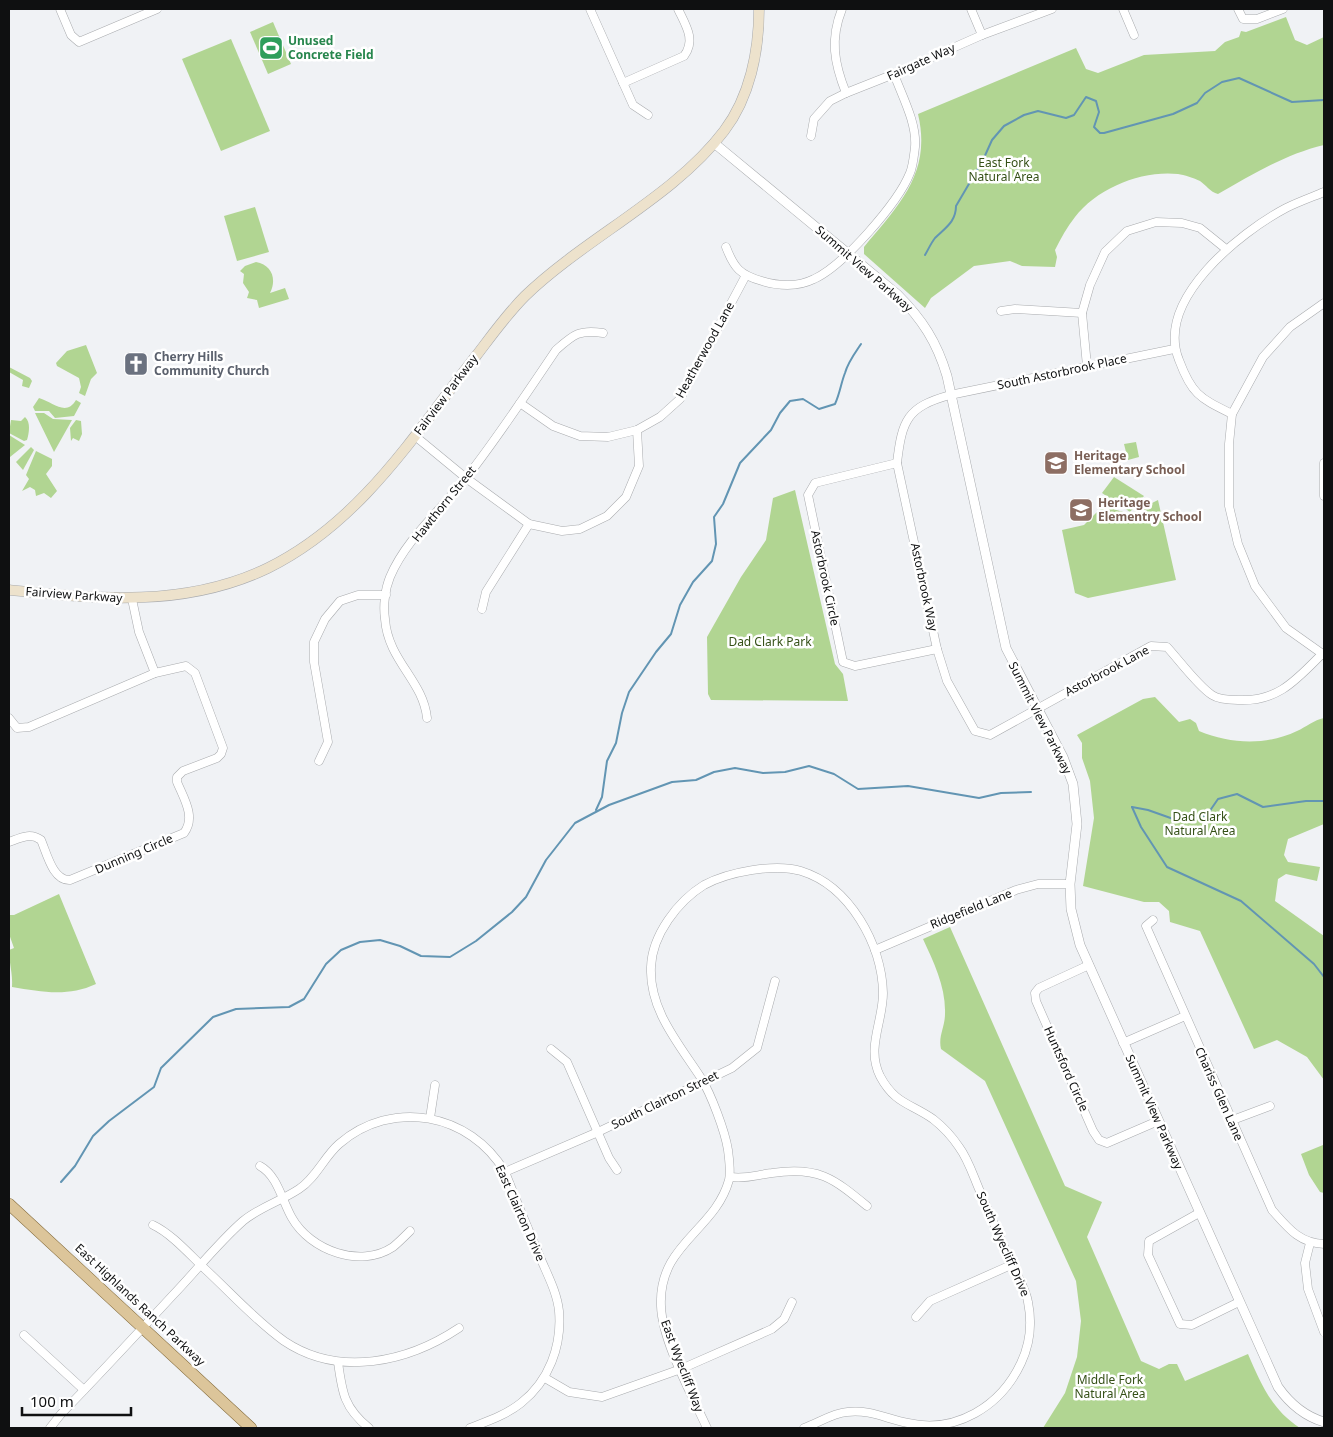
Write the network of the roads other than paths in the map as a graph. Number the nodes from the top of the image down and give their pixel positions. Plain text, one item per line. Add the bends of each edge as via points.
1 (60, 9) edge
2 (157, 9) edge
3 (590, 9) edge
4 (678, 9) edge
5 (759, 9) edge
6 (842, 9) edge
7 (971, 9) edge
8 (1052, 9) edge
9 (1123, 9) edge
10 (1238, 9) edge
11 (1283, 9) edge
12 (982, 35) junction
13 (1134, 35) dead end
14 (894, 74) junction
15 (623, 83) junction
16 (846, 93) junction
17 (648, 115) dead end
18 (811, 136) dead end
19 (714, 143) junction
20 (1324, 192) edge
21 (726, 247) dead end
22 (1226, 249) junction
23 (848, 253) junction
24 (745, 277) junction
25 (1324, 303) edge
26 (1000, 311) dead end
27 (1082, 313) junction
28 (603, 334) dead end
29 (1174, 349) junction
30 (1087, 366) junction
31 (950, 395) junction
32 (520, 403) junction
33 (1232, 414) junction
34 (637, 430) junction
35 (415, 436) junction
36 (1324, 463) edge
37 (897, 464) junction
38 (466, 478) junction
39 (1324, 496) edge
40 (529, 524) junction
41 (9, 590) edge
42 (386, 595) junction
43 (132, 599) junction
44 (482, 609) dead end
45 (938, 649) junction
46 (1323, 654) edge
47 (155, 673) junction
48 (1037, 709) junction
49 (9, 718) edge
50 (427, 718) dead end
51 (319, 761) dead end
52 (9, 842) edge
53 (1070, 884) junction
54 (1153, 920) dead end
55 (876, 950) junction
56 (1089, 965) junction
57 (775, 981) dead end
58 (1185, 1016) junction
59 (1123, 1043) junction
60 (551, 1049) dead end
61 (704, 1082) junction
62 (435, 1085) dead end
63 (1270, 1106) dead end
64 (430, 1118) junction
65 (1158, 1121) junction
66 (1230, 1121) junction
67 (598, 1132) junction
68 (260, 1166) dead end
69 (617, 1170) dead end
70 (505, 1172) junction
71 (730, 1177) junction
72 (282, 1198) junction
73 (9, 1204) edge
74 (867, 1206) dead end
75 (1199, 1213) junction
76 (153, 1225) dead end
77 (410, 1231) dead end
78 (1310, 1243) junction
79 (1324, 1244) edge
80 (1012, 1264) junction
81 (201, 1265) junction
82 (792, 1302) dead end
83 (1239, 1302) junction
84 (916, 1317) dead end
85 (144, 1327) junction
86 (459, 1328) dead end
87 (1324, 1332) edge
88 (24, 1335) dead end
89 (338, 1362) junction
90 (680, 1369) junction
91 (545, 1378) junction
92 (84, 1390) junction
93 (1324, 1422) edge
94 (911, 1426) edge
95 (50, 1428) edge
96 (251, 1428) edge
97 (369, 1428) edge
98 (470, 1428) edge
99 (706, 1428) edge
100 (804, 1428) edge

1 - 2 street via 71,34 79,42
3 - 15 street
4 - 15 street via 691,37 690,48 684,56
5 - 19 main road, Fairview Parkway via 754,65 737,109
6 - 16 street via 833,42 836,68
7 - 12 street
8 - 12 street, Fairgate Way
9 - 13 street
10 - 11 street via 1243,19 1257,19
12 - 14 street, Fairgate Way
14 - 16 street, Fairgate Way
14 - 23 street via 915,145 910,172 895,200
15 - 17 street via 633,105
16 - 18 street, Fairgate Way via 830,101 814,119
19 - 23 street, Summit View Parkway
19 - 35 main road, Fairview Parkway via 685,172 529,293 505,318
20 - 22 street via 1285,209
21 - 24 street via 732,262
22 - 27 street via 1200,228 1182,223 1156,222 1127,231 1105,252 1090,284
22 - 29 street via 1185,298 1175,323
23 - 24 street via 831,270 798,284 773,284
23 - 31 street, Summit View Parkway via 897,294 921,320 940,353
24 - 34 street, Heatherwood Lane via 680,399 660,417
25 - 33 street via 1290,327 1263,357
26 - 27 street
27 - 30 street
28 - 32 street, Hawthorn Street via 588,330 575,334 556,350
29 - 30 street, South Astorbrook Place
29 - 33 street via 1194,391 1204,400
30 - 31 street, South Astorbrook Place
31 - 37 street, Astorbrook Way via 924,402 909,418 900,433
31 - 48 street, Summit View Parkway via 1000,630 1011,660
32 - 34 street, Heatherwood Lane via 553,426 580,436 608,437
32 - 38 street, Hawthorn Street
33 - 46 street via 1229,506 1238,544 1255,586 1286,628
34 - 40 street via 639,466 626,497 607,516 580,529 562,531
35 - 38 street
35 - 43 main road, Fairview Parkway via 356,506 330,529 290,556 220,586 173,597
36 - 39 street
37 - 45 street, Astorbrook Way
37 - 45 street, Astorbrook Circle via 815,483 808,495 843,662 855,666
38 - 40 street
38 - 42 street, Hawthorn Street via 402,555 390,578
40 - 44 street via 486,592
41 - 43 main road, Fairview Parkway via 94,599
42 - 50 street, Hawthorn Street via 385,619 390,642 401,666 422,694
42 - 51 street via 358,595 340,601 325,619 314,642 314,662 328,742
43 - 47 street via 139,632
45 - 48 street, Astorbrook Way via 947,681 975,731 990,735
46 - 48 street, Astorbrook Lane via 1292,684 1274,695 1254,701 1212,695 1167,647 1151,646
47 - 49 street, Dunning Circle via 30,728 17,728
47 - 52 street, Dunning Circle via 180,666 195,673 223,748 217,758 183,771 178,777 190,817 184,833 64,881 57,876 41,840 24,836
48 - 53 street, Summit View Parkway via 1063,757 1076,797 1077,824
53 - 55 street, Ridgefield Lane via 1038,884 1016,890
53 - 56 street, Summit View Parkway via 1073,921
54 - 58 street, Chariss Glen Lane via 1146,926
55 - 61 street, East Wyecliff Way via 863,924 847,903 827,886 801,871 773,868 730,874 687,895 670,917 657,943 651,965 652,984 663,1022
55 - 80 street, South Wyecliff Drive via 883,994 873,1048 879,1074 896,1099 934,1120 959,1147
56 - 59 street, Summit View Parkway
56 - 65 street, Huntsford Circle via 1039,988 1035,994 1055,1044 1099,1140 1107,1143
57 - 61 street, South Clairton Street via 757,1048 732,1068
58 - 59 street
58 - 66 street, Chariss Glen Lane
59 - 65 street, Summit View Parkway
60 - 67 street via 567,1062
61 - 67 street, South Clairton Street
61 - 71 street, East Wyecliff Way via 727,1145
62 - 64 street
63 - 66 street
64 - 70 street, East Clairton Drive via 481,1143
64 - 72 street, East Clairton Drive via 395,1117 363,1128 338,1145 306,1184
65 - 75 street, Summit View Parkway
66 - 78 street, Chariss Glen Lane via 1272,1210 1295,1236
67 - 69 street
67 - 70 street, South Clairton Street
68 - 72 street via 272,1176
70 - 91 street, East Clairton Drive via 554,1289 559,1310 554,1356
71 - 74 street via 748,1179 793,1170 814,1173 836,1181
71 - 90 street, East Wyecliff Way via 718,1204 672,1258 663,1278 660,1304 663,1325
72 - 77 street via 304,1235 335,1253 374,1254 392,1247
72 - 81 street, East Clairton Drive via 244,1221
73 - 85 main road, East Highlands Ranch Parkway
75 - 83 street, Summit View Parkway
75 - 83 street via 1150,1240 1148,1255 1180,1324 1192,1325
76 - 81 street
78 - 79 street, Chariss Glen Lane
78 - 87 street via 1305,1263 1308,1289
80 - 84 street via 930,1301
80 - 94 street, South Wyecliff Drive via 1028,1299 1030,1333 1021,1364 997,1397 979,1413 944,1424
81 - 85 street, East Clairton Drive
81 - 89 street via 284,1340 316,1356
82 - 90 street via 784,1319 772,1329
83 - 93 street, Summit View Parkway via 1278,1387 1304,1414
85 - 92 street, East Clairton Drive
85 - 96 main road, East Highlands Ranch Parkway
86 - 89 street via 444,1338 392,1360
88 - 92 street
89 - 97 street via 348,1406
90 - 91 street via 602,1397 569,1392
90 - 99 street, East Wyecliff Way
91 - 98 street, East Clairton Drive via 520,1404
92 - 95 street, East Clairton Drive
94 - 100 street, South Wyecliff Drive via 868,1411 845,1412

